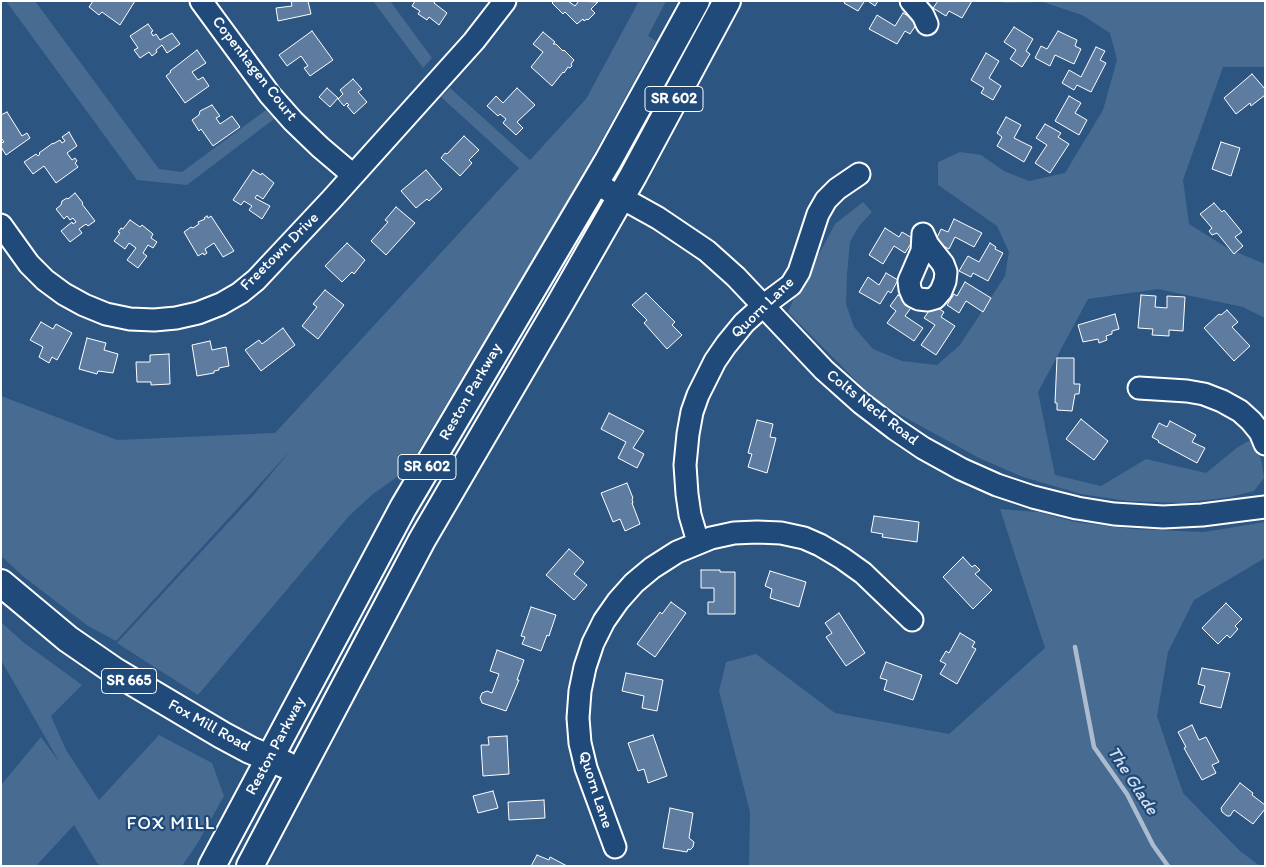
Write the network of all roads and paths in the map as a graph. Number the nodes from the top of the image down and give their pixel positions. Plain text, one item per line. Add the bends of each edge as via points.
1 (201, 1) edge
2 (504, 1) edge
3 (696, 1) edge
4 (727, 1) edge
5 (911, 1) edge
6 (929, 1) edge
7 (859, 174) dead end
8 (353, 175) junction
9 (595, 183) junction
10 (621, 197) junction
11 (1, 225) edge
12 (764, 305) junction
13 (1139, 388) dead end
14 (1265, 444) edge
15 (1265, 507) edge
16 (698, 542) junction
17 (1, 583) edge
18 (912, 620) dead end
19 (270, 758) junction
20 (300, 771) junction
21 (614, 847) dead end
22 (212, 866) edge
23 (250, 866) edge

1 - 8 street, Copenhagen Court via 281,108
2 - 8 street, Freetown Drive via 474,41
3 - 9 main road, Reston Parkway / SR 602
4 - 10 main road, Reston Parkway / SR 602
5 - 6 street via 927,24
7 - 12 street, Quorn Lane via 826,200 818,214 800,272 791,285
8 - 11 street, Freetown Drive via 256,280 240,293 198,313 176,318 130,319 84,305 45,280
9 - 10 street, Colts Neck Road
9 - 19 main road, Reston Parkway / SR 602 via 403,508
10 - 12 street, Colts Neck Road via 707,251
10 - 20 main road, Reston Parkway / SR 602 via 422,540
12 - 15 street, Colts Neck Road via 824,370 895,430 961,469 997,485 1077,508 1114,514 1163,517
12 - 16 street, Quorn Lane via 726,344 692,412 685,465 690,515
13 - 14 street via 1187,391 1222,401 1252,421
16 - 18 street, Quorn Lane via 734,533 757,532 804,538 863,573
16 - 21 street, Quorn Lane via 652,568 618,600 593,643 585,667 578,718 580,743
17 - 19 main road, Fox Mill Road / SR 665 via 116,672 222,735
19 - 20 main road, Fox Mill Road / SR 665
19 - 22 main road, Reston Parkway / SR 602
20 - 23 main road, Reston Parkway / SR 602

